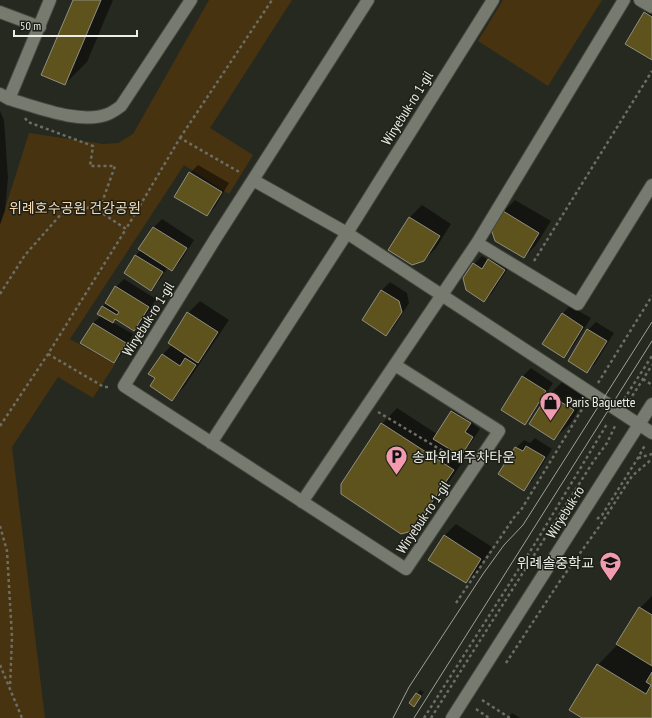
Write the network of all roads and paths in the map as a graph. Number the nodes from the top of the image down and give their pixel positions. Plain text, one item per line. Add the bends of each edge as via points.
1 (50, 0) edge
2 (191, 0) edge
3 (272, 0) edge
4 (368, 0) edge
5 (492, 0) edge
6 (624, 0) edge
7 (640, 0) edge
8 (652, 7) edge
9 (0, 12) edge
10 (40, 27) junction
11 (652, 71) edge
12 (5, 97) edge
13 (180, 138) junction
14 (93, 146) dead end
15 (253, 180) junction
16 (652, 185) edge
17 (99, 211) junction
18 (126, 229) junction
19 (347, 232) junction
20 (477, 243) junction
21 (526, 273) junction
22 (0, 294) edge
23 (441, 295) junction
24 (652, 296) edge
25 (48, 354) junction
26 (652, 356) edge
27 (395, 365) junction
28 (652, 365) edge
29 (643, 379) junction
30 (652, 385) edge
31 (124, 386) junction
32 (592, 394) junction
33 (624, 399) dead end
34 (652, 404) edge
35 (368, 405) junction
36 (621, 413) junction
37 (607, 424) dead end
38 (639, 424) junction
39 (0, 426) edge
40 (652, 433) edge
41 (211, 443) junction
42 (652, 454) edge
43 (638, 458) dead end
44 (652, 459) edge
45 (473, 469) junction
46 (302, 502) junction
47 (0, 526) edge
48 (456, 602) dead end
49 (506, 663) dead end
50 (0, 665) edge
51 (10, 688) junction
52 (486, 694) dead end
53 (476, 709) dead end
54 (22, 718) edge
55 (424, 718) edge
56 (431, 718) edge
57 (452, 718) edge
58 (490, 718) edge
59 (510, 718) edge

1 - 10 street
2 - 12 street via 121,106 109,114 76,118
3 - 13 path
4 - 15 street, Wiryebuk-ro 1-gil
5 - 19 street, Wiryebuk-ro 1-gil
6 - 20 street
7 - 8 street
9 - 10 street
10 - 12 street
11 - 21 path
13 - 15 path
13 - 18 path
14 - 17 path via 90,166 115,166
15 - 19 street
15 - 31 street, Wiryebuk-ro 1-gil
16 - 21 street via 578,304
17 - 18 path
17 - 22 path via 70,203 26,255
18 - 25 path
19 - 23 street
19 - 41 street, Wiryebuk-ro 1-gil
20 - 21 street
20 - 23 street
23 - 27 street
23 - 32 street
24 - 32 path
25 - 31 path via 104,387
25 - 39 path
26 - 33 path
27 - 35 street
27 - 45 street, Wiryebuk-ro 1-gil via 498,432
28 - 29 path
29 - 30 path
29 - 36 path
31 - 41 street, Wiryebuk-ro 1-gil
32 - 36 street
32 - 48 path via 521,510
34 - 38 street, Wiryebuk-ro
35 - 45 path
35 - 46 street
36 - 38 street
36 - 56 path via 607,443
37 - 55 path via 536,542
38 - 40 street
38 - 57 street, Wiryebuk-ro
41 - 46 street, Wiryebuk-ro 1-gil
42 - 43 path
44 - 49 path via 632,476
45 - 46 street, Wiryebuk-ro 1-gil via 406,569
47 - 51 path via 7,551 9,579 12,637
50 - 51 path
51 - 54 path
52 - 59 path via 482,700
53 - 58 path

